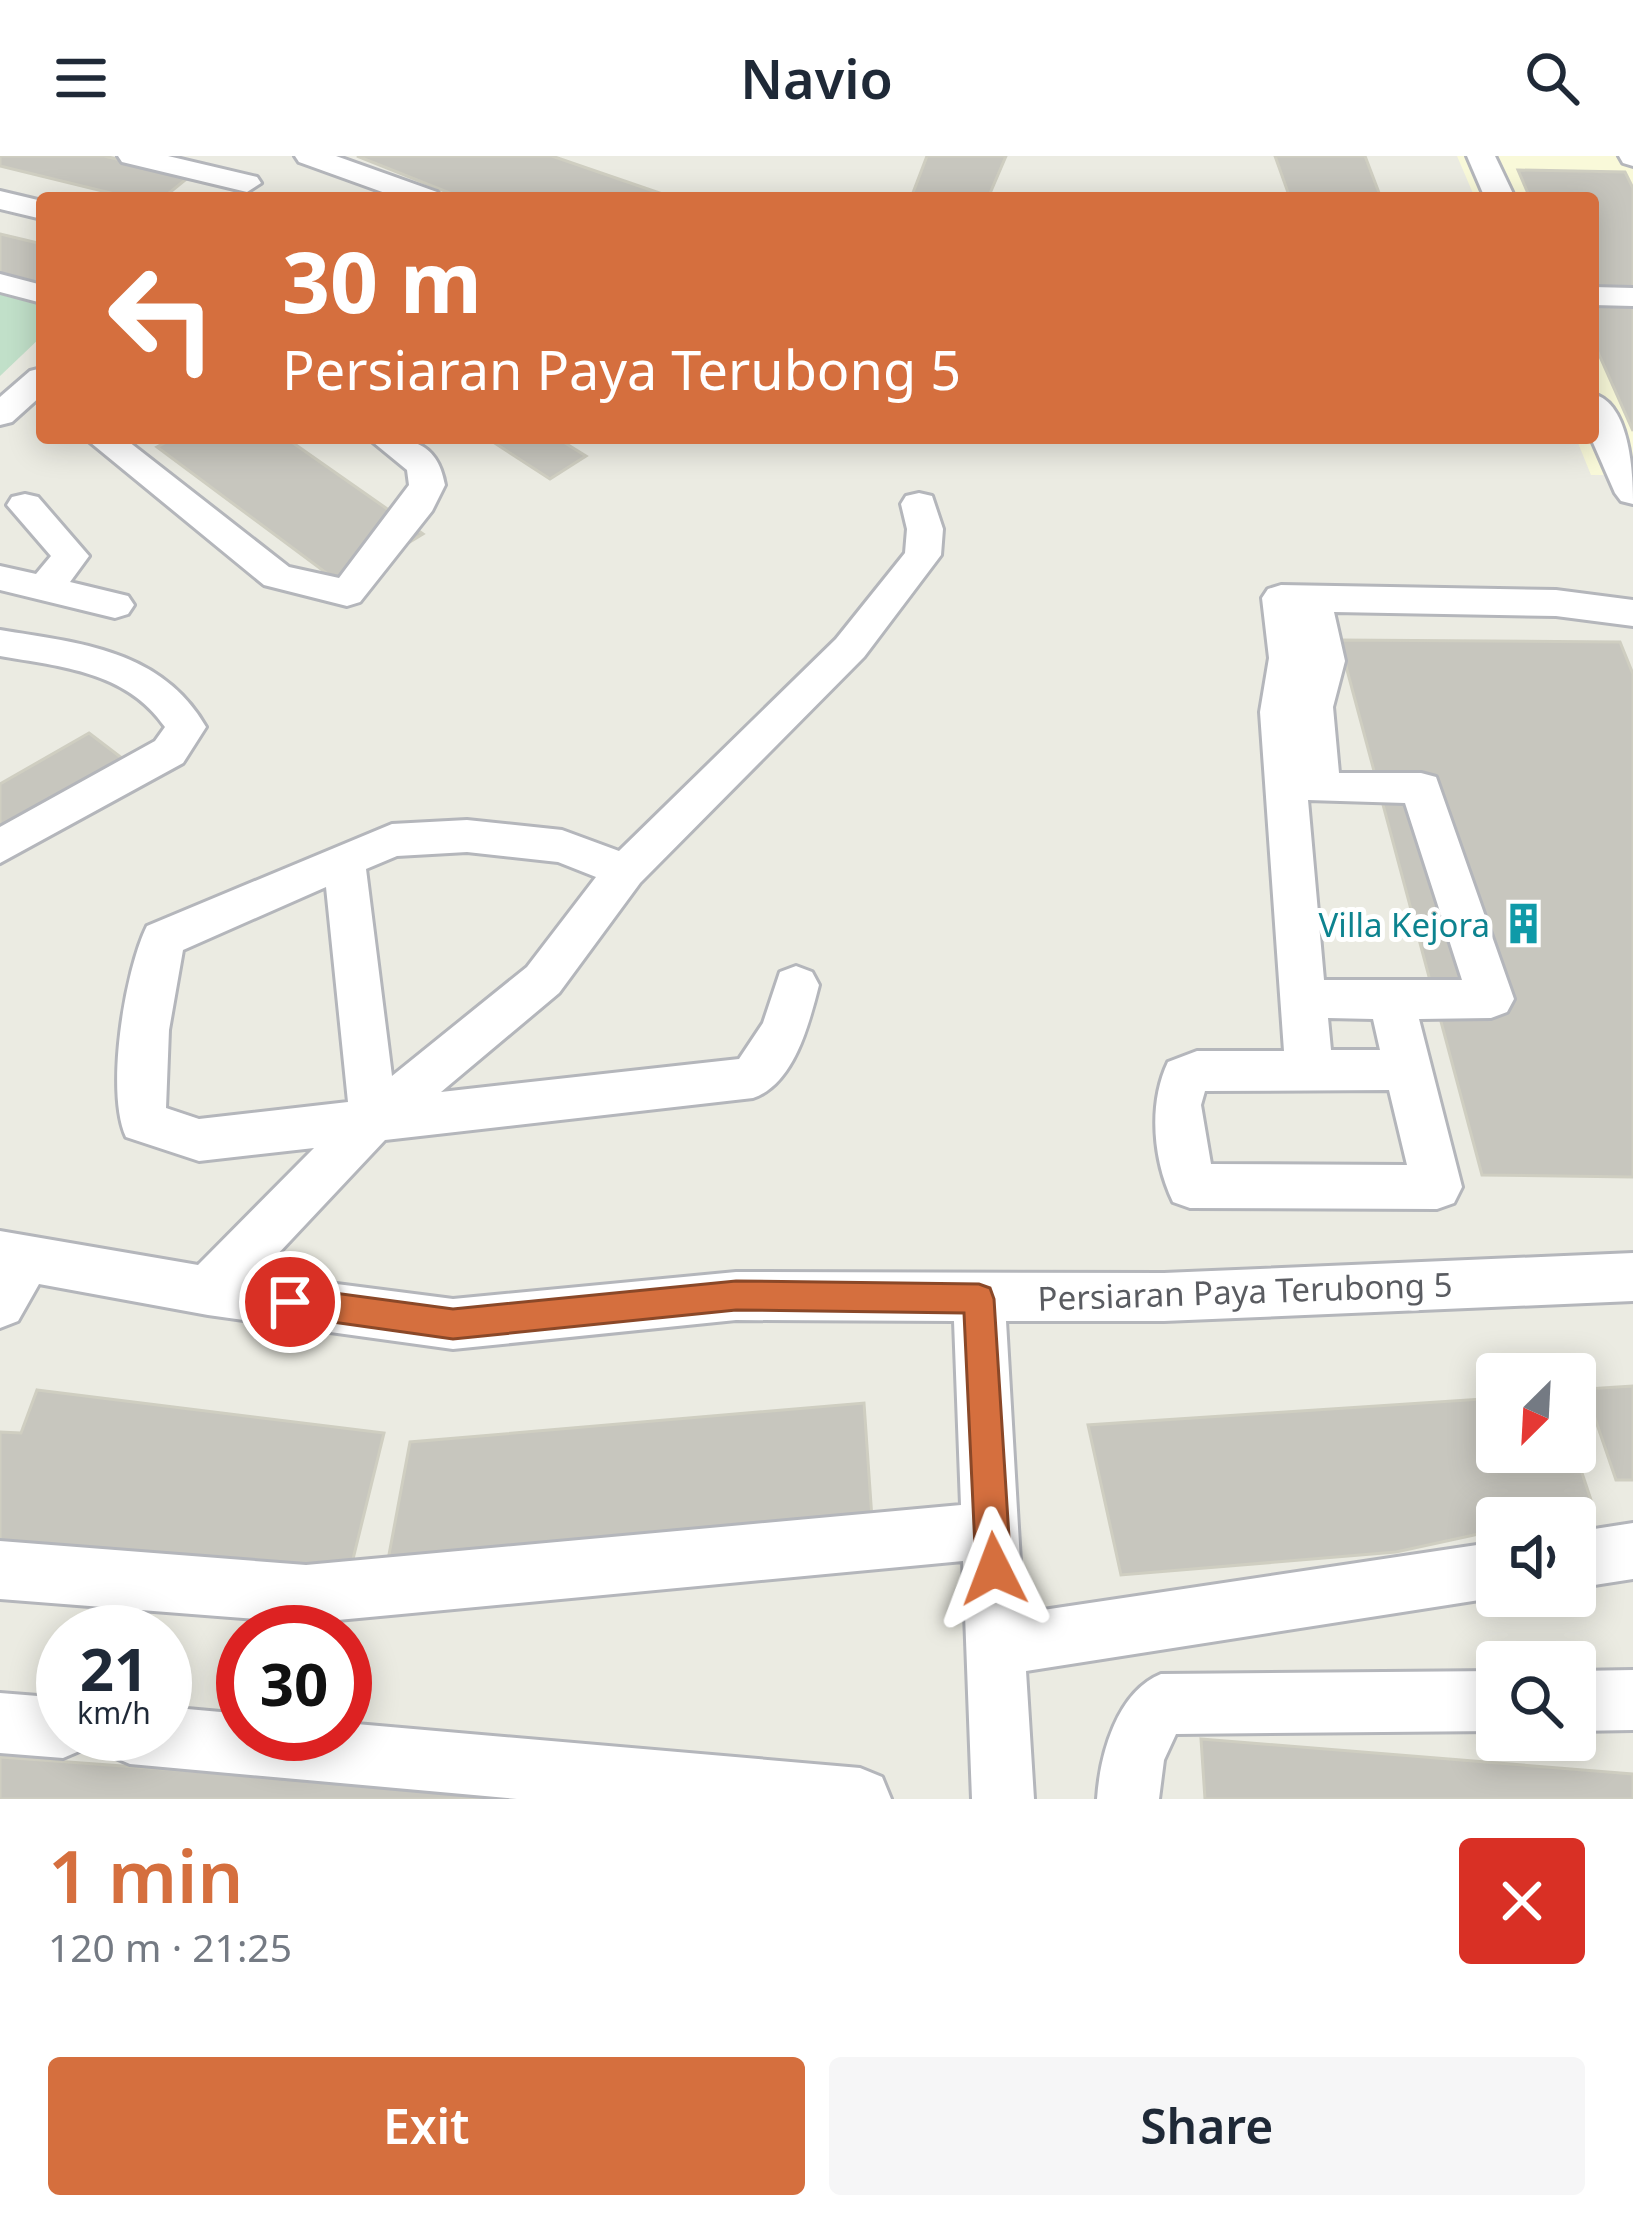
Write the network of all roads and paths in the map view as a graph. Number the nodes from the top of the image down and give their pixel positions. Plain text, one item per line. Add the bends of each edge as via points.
1 (132, 156) edge
2 (309, 156) edge
3 (1481, 156) edge
4 (247, 184) edge
5 (410, 192) edge
6 (1497, 192) edge
7 (0, 200) edge
8 (36, 209) edge
9 (0, 283) edge
10 (36, 292) edge
11 (1599, 296) edge
12 (1633, 297) edge
13 (36, 383) edge
14 (0, 415) edge
15 (1599, 417) edge
16 (110, 444) edge
17 (394, 444) edge
18 (1631, 486) edge
19 (919, 504) dead end
20 (25, 505) dead end
21 (0, 578) edge
22 (45, 588) junction
23 (1297, 599) junction
24 (115, 605) junction
25 (1633, 613) edge
26 (0, 643) edge
27 (66, 655) junction
28 (128, 668) junction
29 (0, 847) edge
30 (344, 860) junction
31 (625, 871) junction
32 (796, 985) dead end
33 (1302, 1000) junction
34 (1392, 1000) junction
35 (1309, 1069) junction
36 (1408, 1070) junction
37 (374, 1119) junction
38 (8, 1273) edge
39 (1633, 1277) edge
40 (208, 1291) junction
41 (979, 1299) junction
42 (992, 1530) junction
43 (1633, 1551) edge
44 (1596, 1556) edge
45 (0, 1570) edge
46 (1476, 1574) edge
47 (998, 1646) junction
48 (1633, 1700) edge
49 (1476, 1701) edge
50 (1596, 1701) edge
51 (0, 1723) edge
52 (36, 1726) edge
53 (192, 1740) edge
54 (860, 1799) edge
55 (1003, 1799) edge
56 (1128, 1799) edge

1 - 4 street
2 - 5 street
3 - 6 street
7 - 8 street
9 - 10 street
11 - 12 street
13 - 14 street
15 - 18 street
16 - 17 street via 277,576 346,593 427,485 424,465
19 - 31 street via 923,555 904,584
20 - 22 street via 70,556
21 - 22 street
22 - 24 street
23 - 25 street via 1556,603
23 - 33 street via 1280,712
23 - 34 street via 1326,661 1313,707 1320,788 1421,788 1491,999
24 - 27 street
24 - 28 street
26 - 27 street
27 - 28 street
28 - 29 street via 186,727 169,752
30 - 31 street via 392,840 467,836 562,847
30 - 37 street
30 - 37 street via 164,938 147,1005 142,1122 199,1140
31 - 37 street via 543,980
32 - 37 street via 784,1029 753,1078
33 - 34 street
33 - 35 street
34 - 36 street
35 - 36 street
35 - 36 street via 1185,1076 1177,1106 1190,1186 1437,1187
37 - 40 street
38 - 40 street, Persiaran Paya Terubong 5
39 - 41 street, Persiaran Paya Terubong 5
40 - 41 street, Persiaran Paya Terubong 5 via 453,1324 736,1296
41 - 42 street
42 - 45 street via 306,1594
42 - 47 street
43 - 44 street
46 - 47 street
47 - 55 street
48 - 50 street
49 - 56 street via 1161,1704 1129,1767
51 - 52 street
53 - 54 street

